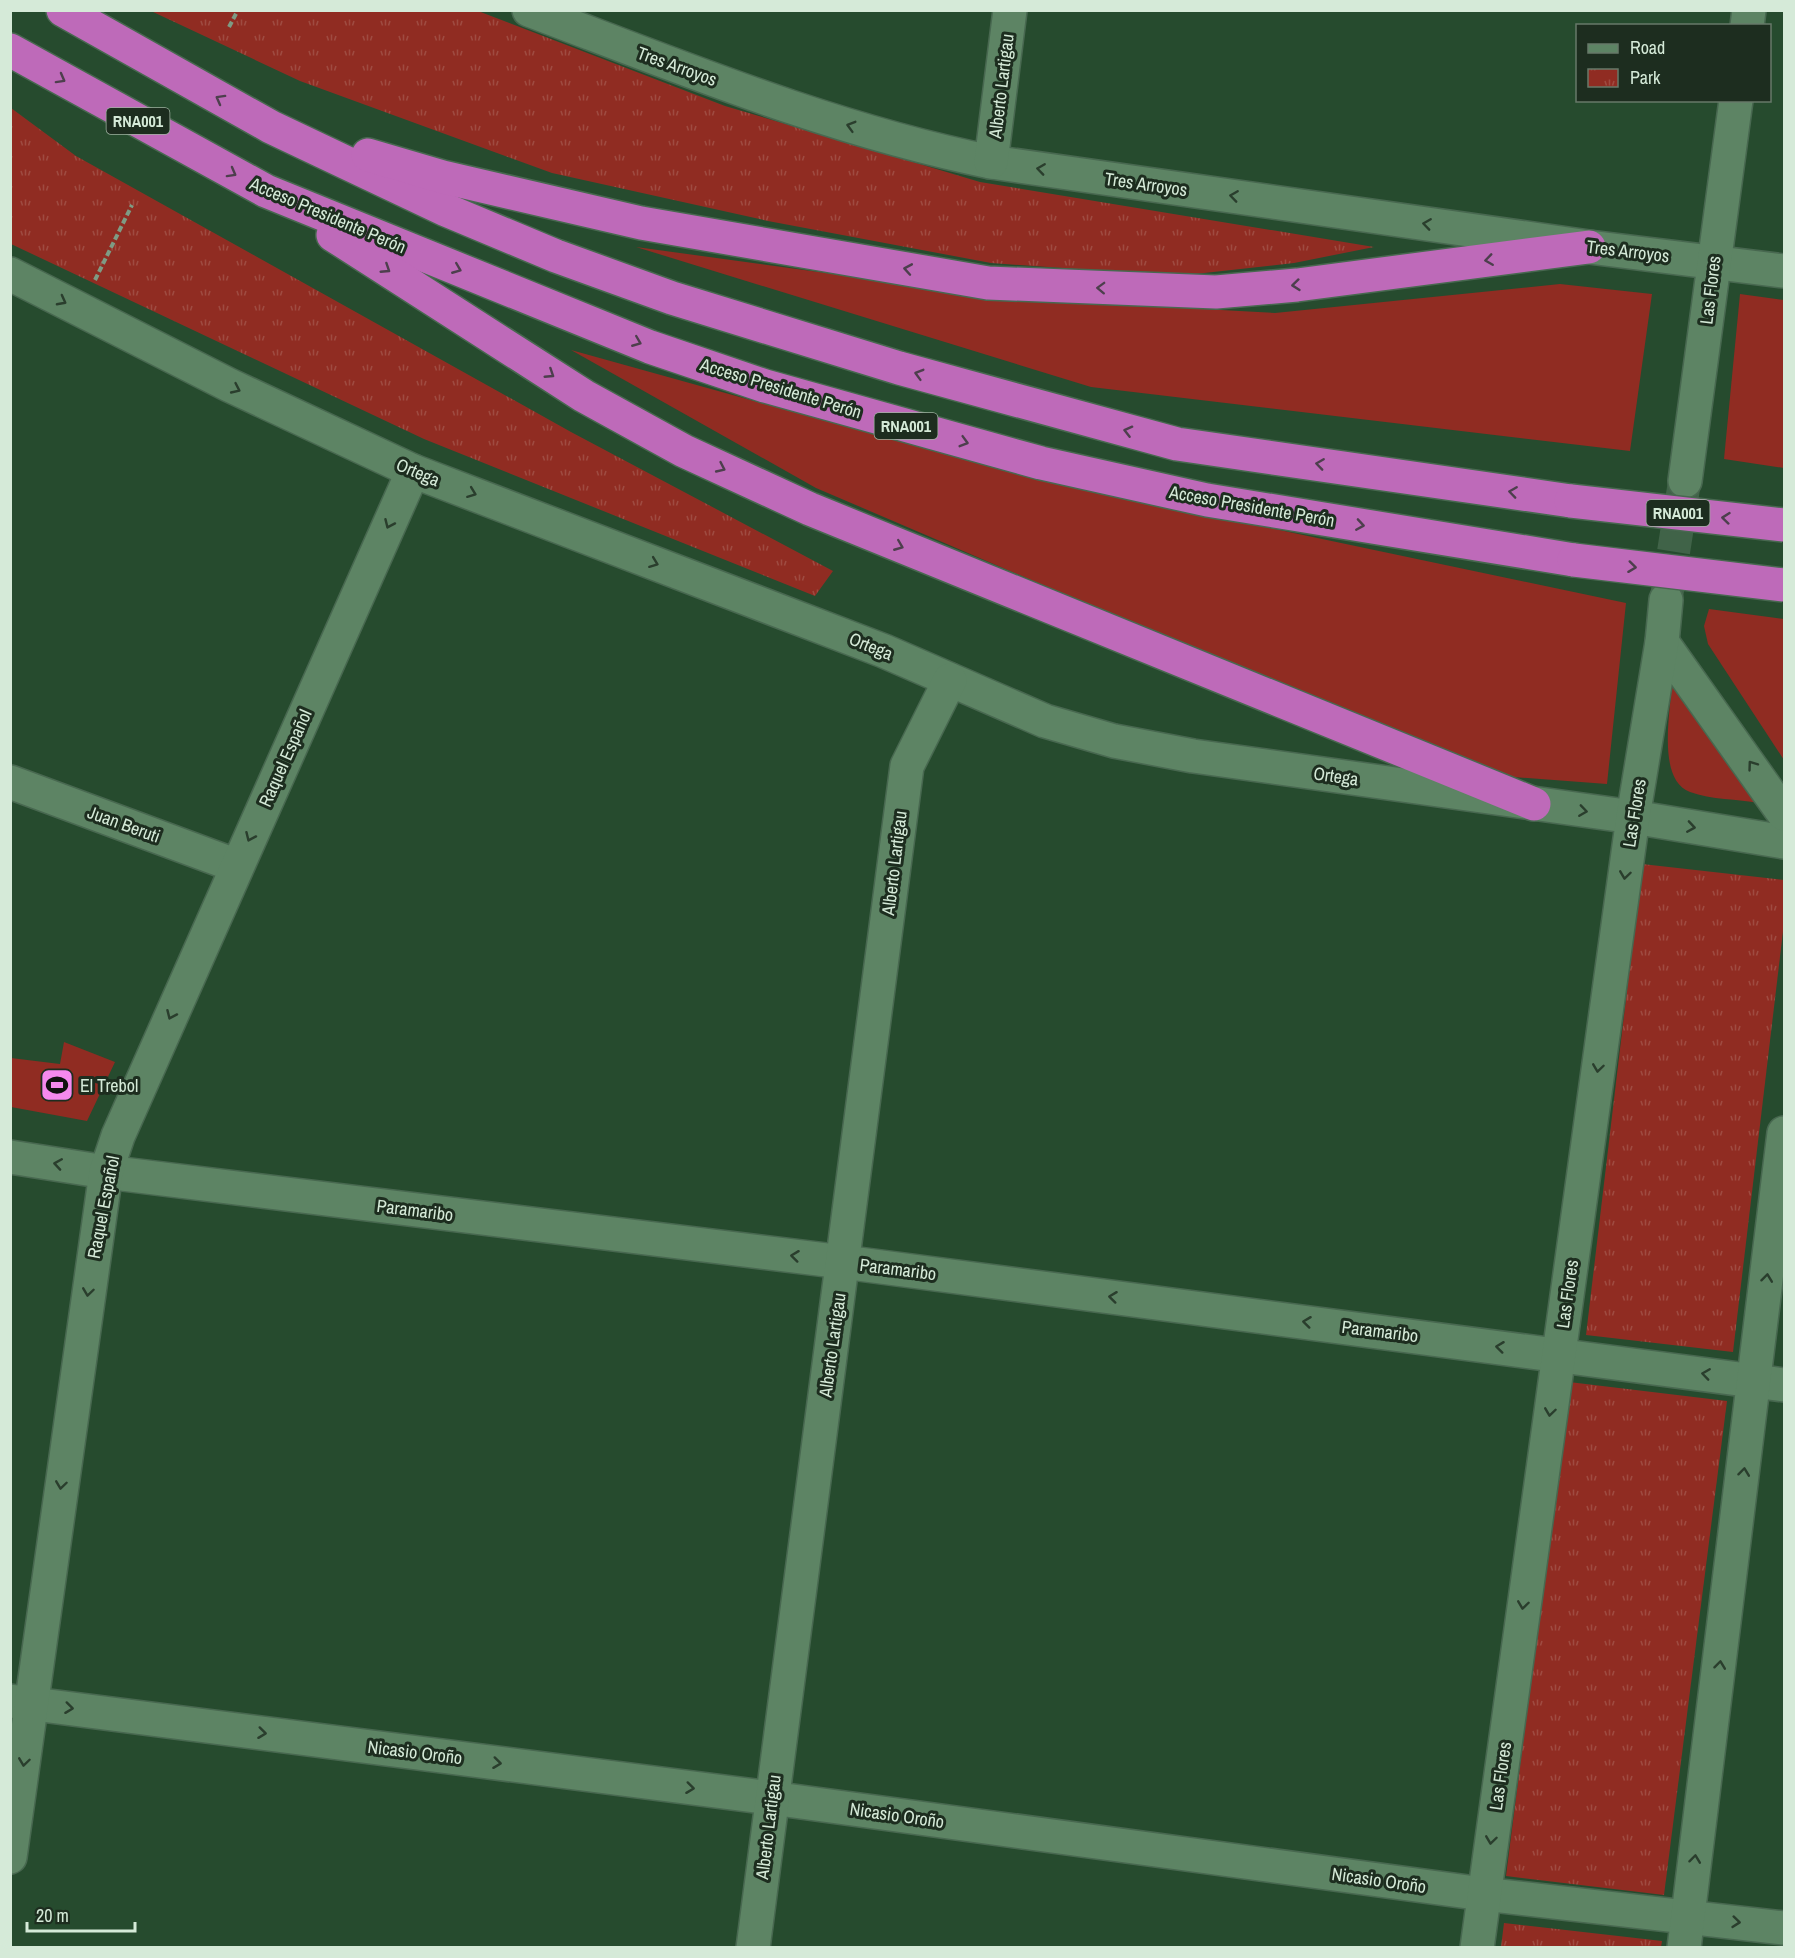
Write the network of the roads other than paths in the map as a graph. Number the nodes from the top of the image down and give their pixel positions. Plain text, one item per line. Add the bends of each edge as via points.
1 (63, 10) edge
2 (529, 10) edge
3 (1010, 10) edge
4 (10, 50) edge
5 (1736, 102) edge
6 (271, 127) junction
7 (991, 162) junction
8 (266, 191) junction
9 (1589, 247) junction
10 (1713, 262) junction
11 (1785, 271) edge
12 (10, 274) edge
13 (413, 471) junction
14 (1685, 481) tunnel mouth
15 (1785, 525) edge
16 (1785, 585) edge
17 (1666, 600) tunnel mouth
18 (1662, 642) junction
19 (950, 680) junction
20 (10, 782) edge
21 (1534, 804) junction
22 (1785, 814) edge
23 (1633, 817) junction
24 (1785, 842) edge
25 (237, 866) junction
26 (1785, 1133) edge
27 (10, 1157) edge
28 (106, 1172) junction
29 (843, 1262) junction
30 (1558, 1354) junction
31 (1770, 1383) edge
32 (21, 1702) edge
33 (771, 1798) junction
34 (10, 1857) edge
35 (1483, 1894) junction
36 (1686, 1932) edge
37 (1782, 1934) edge
38 (753, 1947) edge
39 (1477, 1947) edge

6 -> 1 highway, RNA001
7 -> 2 street, Tres Arroyos via 932,150 825,119
3 - 7 street, Alberto Lartigau
4 -> 8 highway, Acceso Presidente Perón / RNA001
5 - 10 street, Las Flores
9 -> 6 highway via 1216,292 987,283 640,223 443,177
15 -> 6 highway, RNA001, bridge via 1571,501 1178,444 898,368 672,298 446,210
9 -> 7 street, Tres Arroyos
8 -> 16 highway, Acceso Presidente Perón / RNA001, bridge via 650,347 765,386 1041,463 1207,500 1574,560
8 -> 21 highway via 584,396 684,451 821,514
9 - 10 street, Tres Arroyos
10 - 11 street, Tres Arroyos
10 - 14 street, Las Flores
12 -> 13 street, Ortega via 229,385
13 -> 19 street, Ortega via 885,651
13 -> 25 street, Raquel Español
17 - 18 street, Las Flores
22 -> 18 street
18 - 23 street, Las Flores
19 - 21 street, Ortega via 1045,722 1114,741 1192,756
19 - 29 street, Alberto Lartigau via 907,766
20 - 25 street, Juan Beruti
21 -> 23 street, Ortega
23 -> 24 street, Ortega
23 -> 30 street, Las Flores
25 -> 28 street, Raquel Español via 118,1136
31 -> 26 street
28 -> 27 street, Paramaribo
29 -> 28 street, Paramaribo
28 -> 32 street, Raquel Español
30 -> 29 street, Paramaribo
29 - 33 street, Alberto Lartigau
31 -> 30 street, Paramaribo
30 -> 35 street, Las Flores
36 -> 31 street
32 -> 33 street, Nicasio Oroño
32 -> 34 street, Raquel Español
33 - 35 street, Nicasio Oroño
33 - 38 street, Alberto Lartigau
35 - 36 street, Nicasio Oroño
35 - 39 street, Las Flores
36 -> 37 street, Nicasio Oroño

